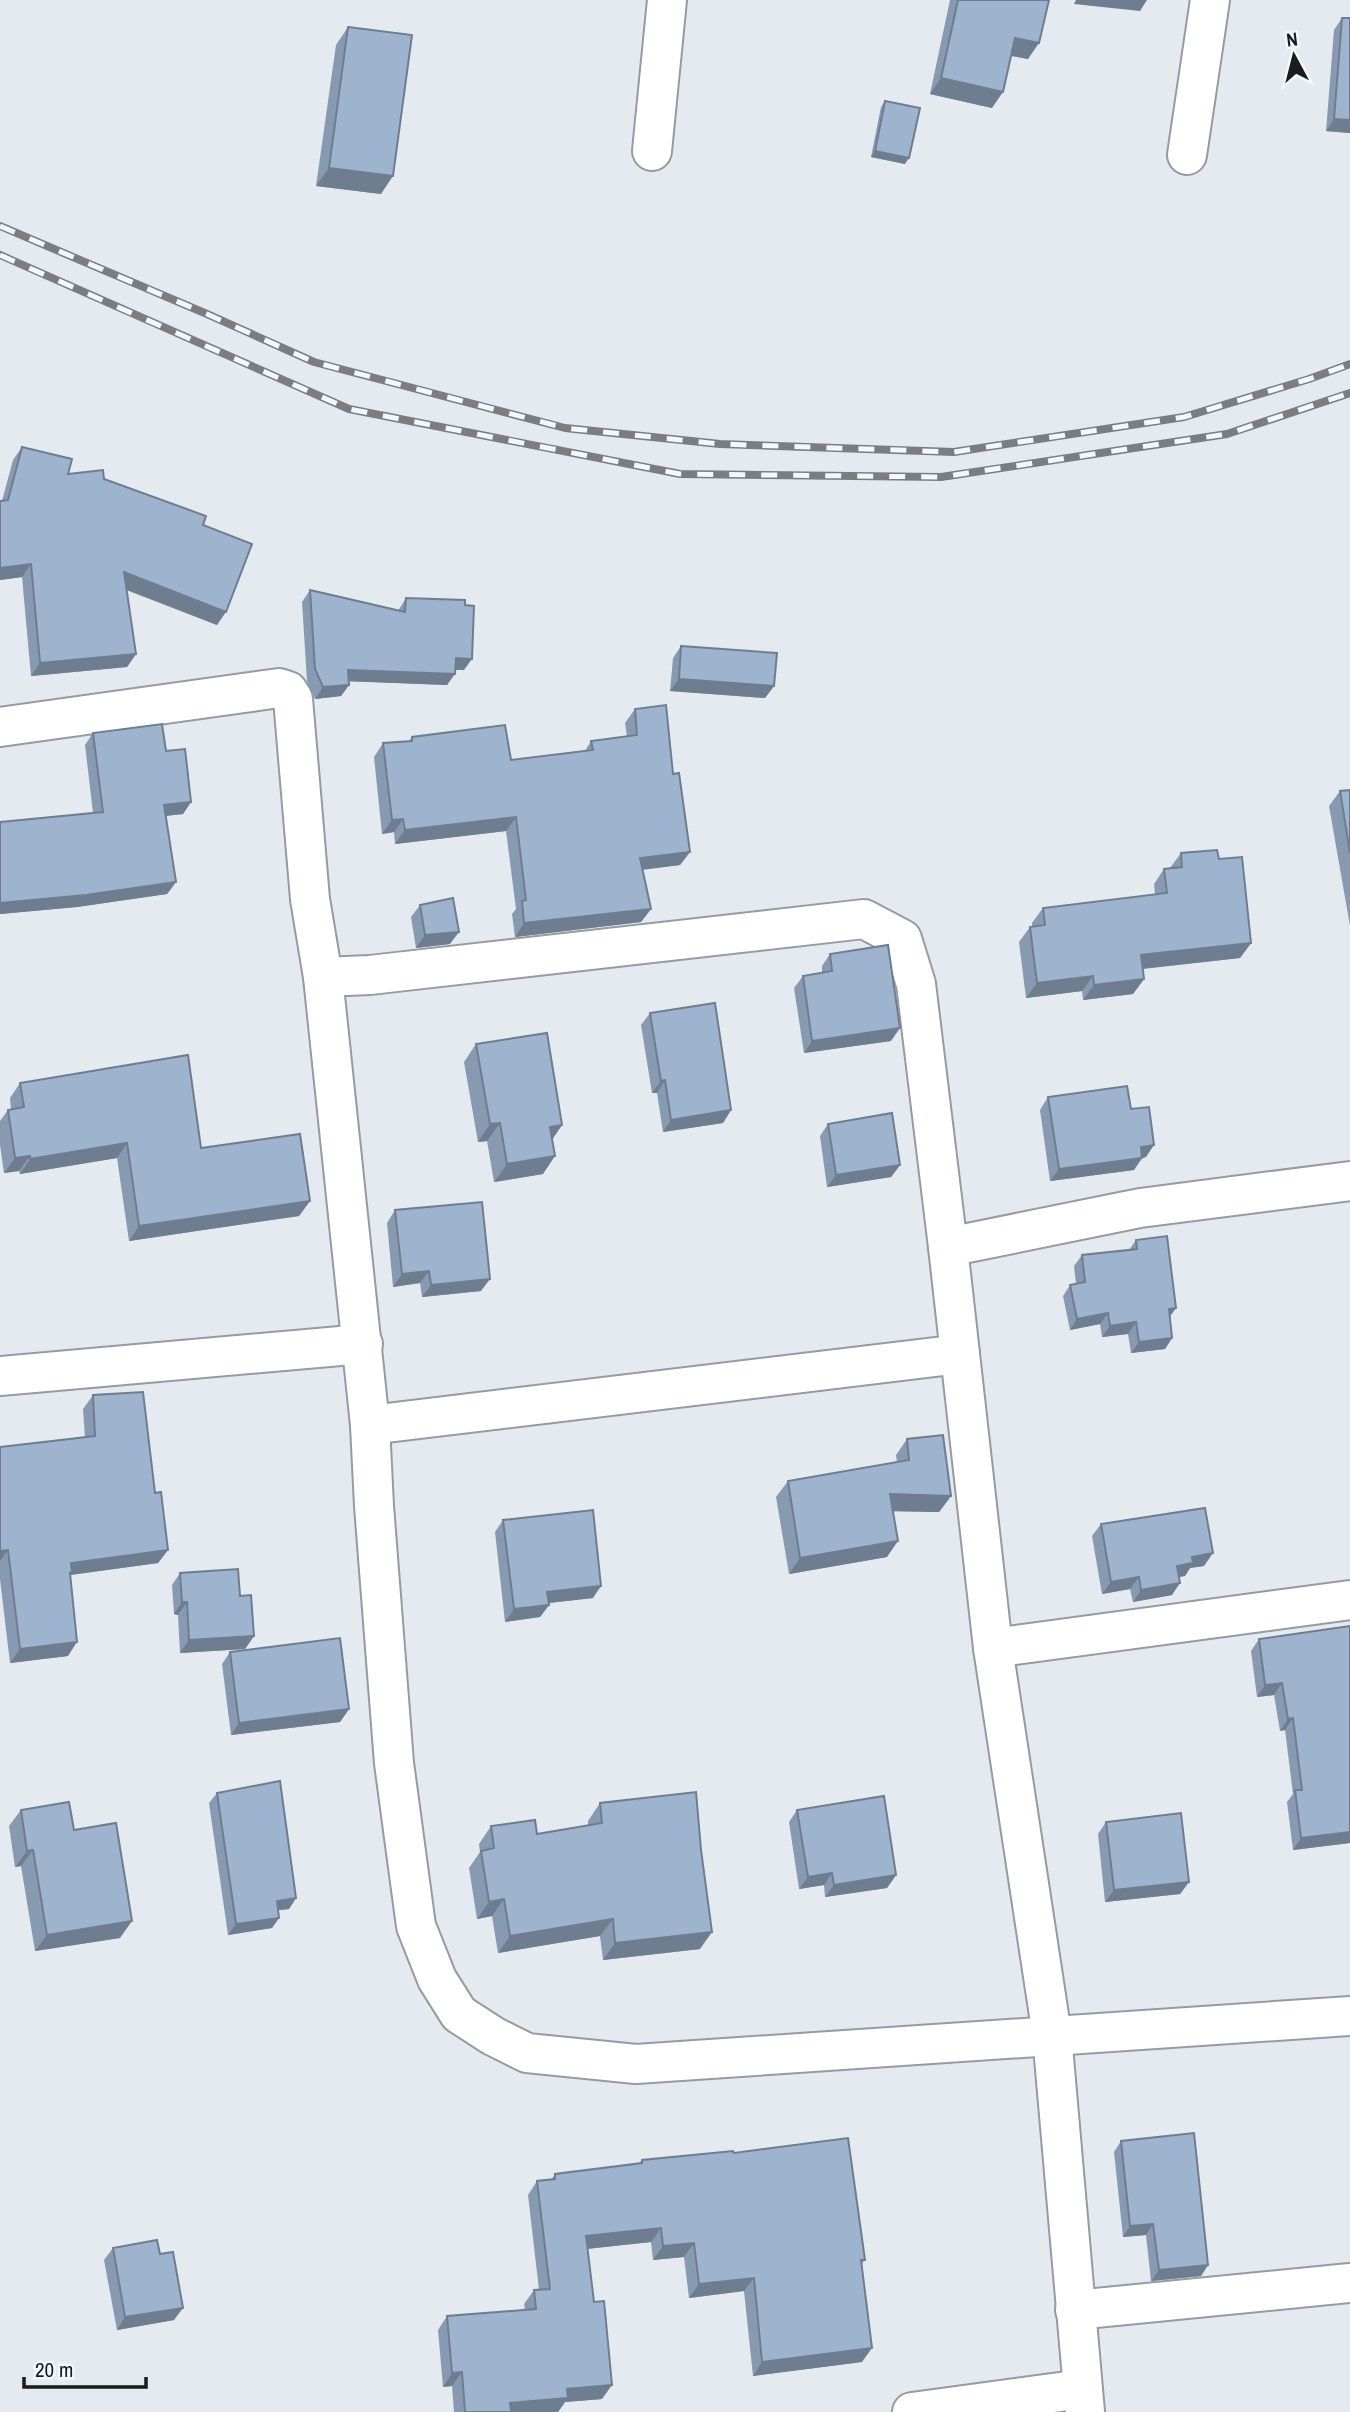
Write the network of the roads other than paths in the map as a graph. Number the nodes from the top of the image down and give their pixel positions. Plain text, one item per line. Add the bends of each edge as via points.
1 (667, 0) edge
2 (1210, 0) edge
3 (652, 151) dead end
4 (1187, 155) dead end
5 (0, 727) edge
6 (323, 977) junction
7 (1350, 1181) edge
8 (948, 1247) junction
9 (363, 1344) junction
10 (960, 1354) junction
11 (0, 1376) edge
12 (370, 1424) junction
13 (1350, 1600) edge
14 (993, 1648) junction
15 (1350, 2016) edge
16 (1052, 2035) junction
17 (1350, 2283) edge
18 (1075, 2310) junction
19 (1083, 2401) edge
20 (912, 2412) edge

1 - 3 street
2 - 4 street
5 - 6 street via 279,688 288,691 293,699 310,899
6 - 8 street via 384,974 864,919 902,939 916,984
6 - 9 street
7 - 8 street via 1140,1208
8 - 10 street
9 - 11 street
9 - 12 street
10 - 12 street
10 - 14 street
12 - 16 street via 394,1763 416,1926 437,1979 459,2014 527,2053 636,2064
13 - 14 street
14 - 16 street
15 - 16 street
16 - 18 street
17 - 18 street
18 - 19 street
19 - 20 street

